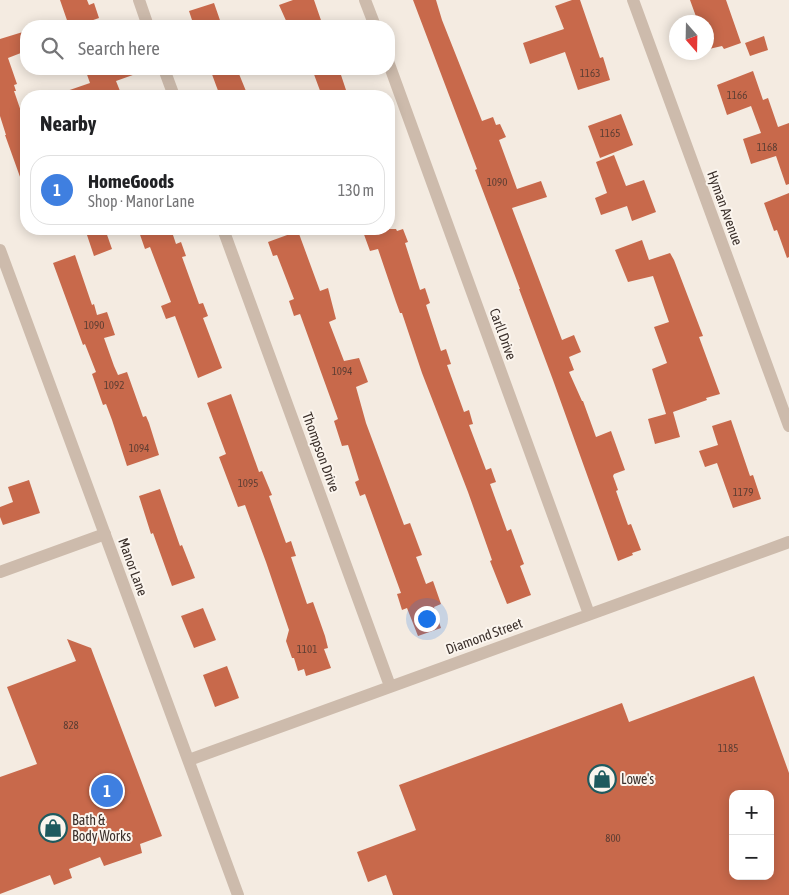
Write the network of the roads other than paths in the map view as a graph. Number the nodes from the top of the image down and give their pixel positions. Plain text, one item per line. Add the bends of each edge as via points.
1 (139, 0) edge
2 (365, 0) edge
3 (633, 0) edge
4 (146, 20) edge
5 (373, 20) edge
6 (166, 75) edge
7 (393, 75) edge
8 (172, 90) edge
9 (225, 235) edge
10 (0, 250) edge
11 (789, 426) edge
12 (105, 534) junction
13 (789, 542) edge
14 (0, 572) edge
15 (589, 614) junction
16 (390, 686) junction
17 (189, 760) junction
18 (238, 895) edge

1 - 4 street
2 - 5 street
3 - 11 street, Hyman Avenue
6 - 8 street
7 - 15 street, Carll Drive
9 - 16 street, Thompson Drive
10 - 12 street, Manor Lane
12 - 14 street
12 - 17 street, Manor Lane
13 - 15 street, Diamond Street
15 - 16 street, Diamond Street
16 - 17 street, Diamond Street
17 - 18 street, Manor Lane

